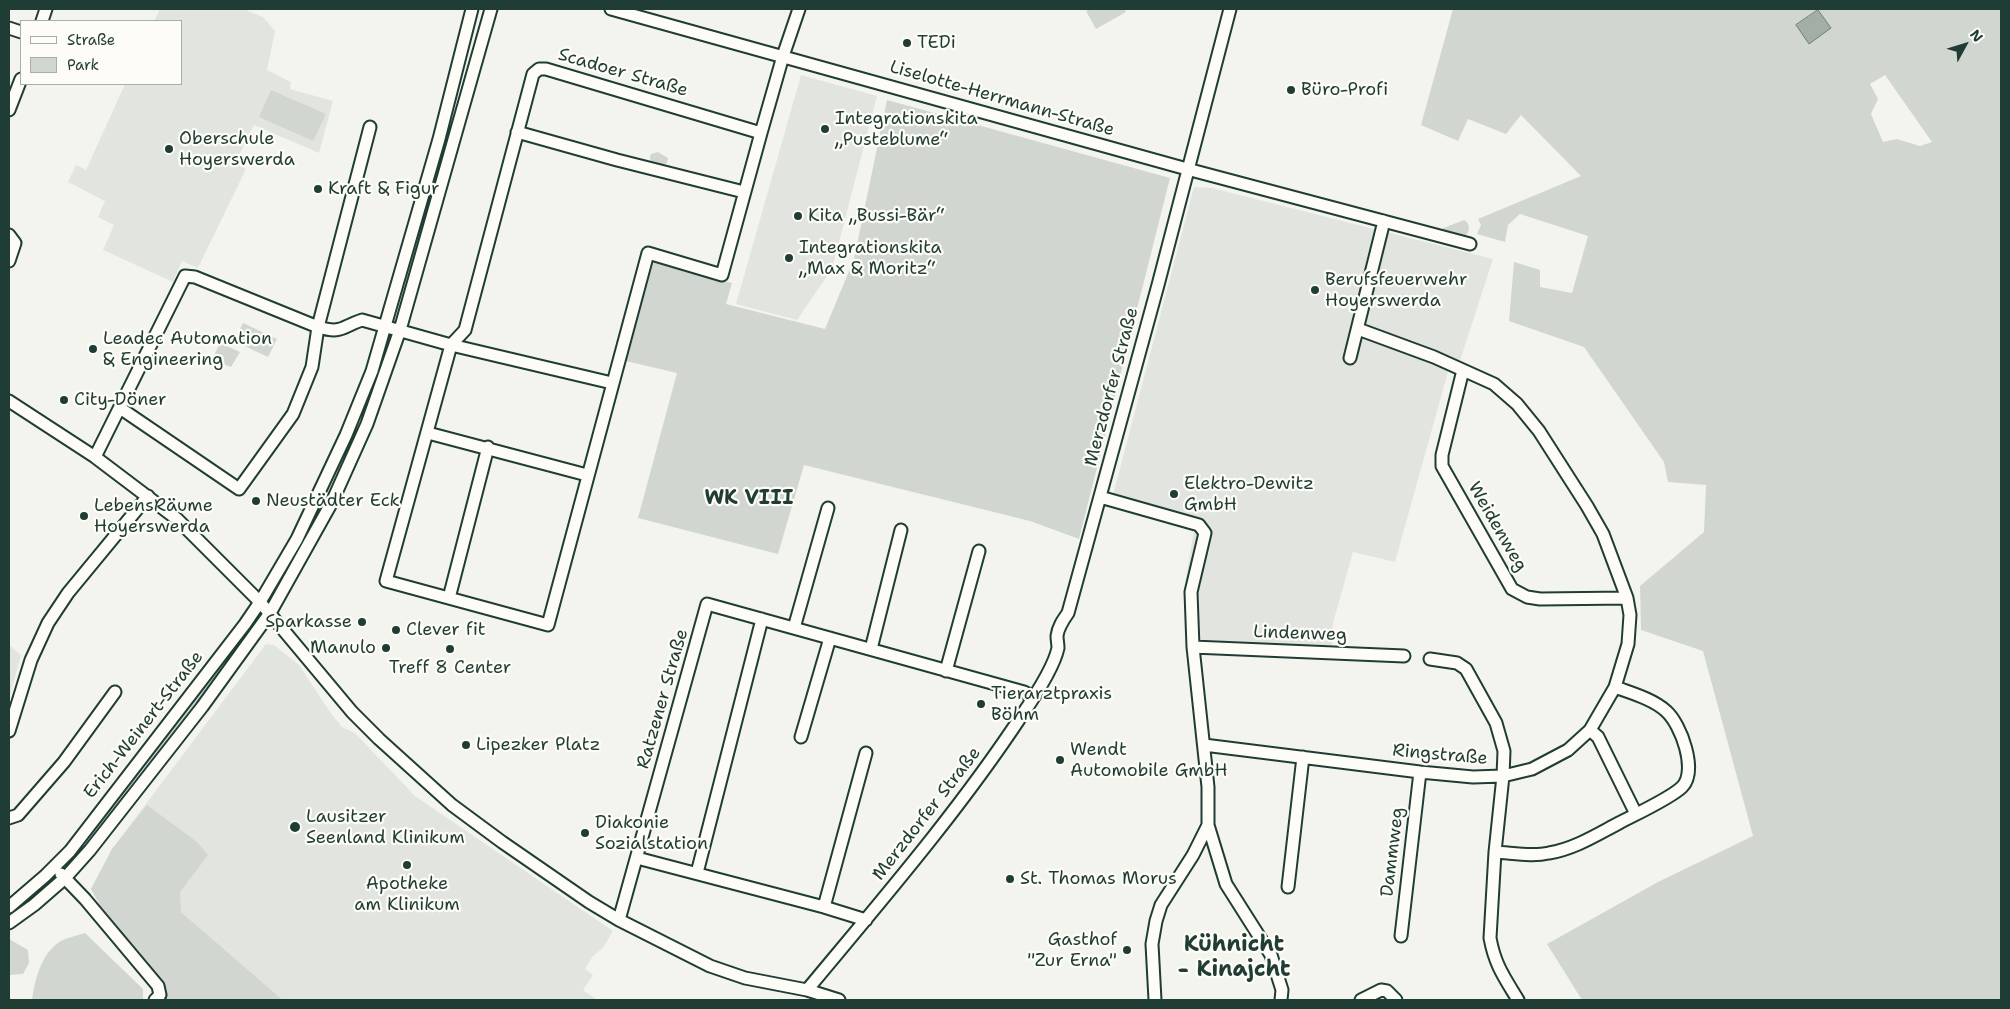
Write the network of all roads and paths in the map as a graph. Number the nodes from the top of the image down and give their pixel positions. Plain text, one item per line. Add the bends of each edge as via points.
1 (472, 9) edge
2 (491, 9) edge
3 (611, 9) edge
4 (799, 9) edge
5 (1230, 9) edge
6 (783, 56) junction
7 (20, 82) edge
8 (9, 110) edge
9 (370, 127) dead end
10 (517, 132) junction
11 (762, 133) junction
12 (1187, 169) junction
13 (744, 192) junction
14 (1384, 221) junction
15 (9, 235) edge
16 (1470, 244) dead end
17 (9, 261) edge
18 (386, 326) junction
19 (318, 327) junction
20 (1358, 329) junction
21 (400, 330) junction
22 (451, 345) junction
23 (1350, 358) dead end
24 (1463, 370) junction
25 (612, 384) junction
26 (9, 401) edge
27 (120, 408) junction
28 (428, 433) junction
29 (488, 447) junction
30 (95, 457) junction
31 (587, 475) junction
32 (148, 496) junction
33 (1100, 497) junction
34 (828, 508) dead end
35 (901, 530) dead end
36 (979, 551) dead end
37 (449, 598) junction
38 (1627, 598) junction
39 (260, 602) junction
40 (270, 613) junction
41 (762, 619) junction
42 (794, 628) junction
43 (830, 638) junction
44 (1193, 647) junction
45 (871, 649) junction
46 (1404, 656) dead end
47 (1430, 659) dead end
48 (946, 671) junction
49 (1615, 686) junction
50 (115, 692) dead end
51 (1034, 697) junction
52 (1590, 730) junction
53 (9, 731) edge
54 (801, 737) dead end
55 (1204, 745) junction
56 (866, 754) dead end
57 (1302, 757) junction
58 (1420, 772) junction
59 (1504, 776) junction
60 (1636, 814) junction
61 (9, 818) edge
62 (1208, 825) junction
63 (1196, 848) junction
64 (1215, 851) junction
65 (1495, 852) junction
66 (637, 858) junction
67 (54, 868) junction
68 (697, 873) junction
69 (65, 878) junction
70 (1288, 887) dead end
71 (9, 907) edge
72 (824, 908) junction
73 (619, 920) junction
74 (866, 920) junction
75 (9, 923) edge
76 (1401, 936) dead end
77 (807, 990) junction
78 (155, 1000) edge
79 (839, 1000) edge
80 (1155, 1000) edge
81 (1282, 1000) edge
82 (1361, 1000) edge
83 (1396, 1000) edge
84 (1518, 1000) edge

1 - 18 street, Erich-Weinert-Straße
2 - 21 street, Erich-Weinert-Straße
3 - 6 street, Liselotte-Herrmann-Straße
4 - 6 street
5 - 12 street, Merzdorfer Straße
6 - 11 street
6 - 12 street, Liselotte-Herrmann-Straße
7 - 8 street
9 - 19 street
10 - 11 street, Scadoer Straße via 533,74 539,69 546,69
10 - 13 street
10 - 22 street, Scadoer Straße via 465,330
11 - 13 street
12 - 14 street, Liselotte-Herrmann-Straße
12 - 33 street, Merzdorfer Straße
13 - 25 street via 722,274 648,253
14 - 16 street, Liselotte-Herrmann-Straße
14 - 20 street
15 - 17 street via 15,243
18 - 19 street via 362,320 341,330
18 - 21 street
18 - 39 street, Erich-Weinert-Straße via 346,435 297,539
19 - 27 street via 195,277 185,276
19 - 27 street via 312,367 293,414 239,489
20 - 23 street
20 - 24 street
21 - 22 street
21 - 40 street, Erich-Weinert-Straße via 367,424 332,502
22 - 25 street
22 - 28 street
24 - 38 street, Ringstraße via 1494,384 1507,394 1539,431 1603,534
24 - 38 street, Weidenweg via 1442,466 1512,589 1534,599
25 - 31 street
26 - 30 street
27 - 30 street
28 - 29 street
28 - 37 street via 386,581
29 - 31 street
29 - 37 street
30 - 32 street
31 - 37 street via 548,625
32 - 39 street via 177,520
32 - 53 street via 68,593 48,624 31,660
33 - 44 street via 1203,528 1204,538 1192,584
33 - 51 street, Merzdorfer Straße via 1068,613 1057,635 1058,648
34 - 42 street
35 - 45 street
36 - 48 street
38 - 49 street, Ringstraße via 1630,615 1628,644
39 - 40 street
39 - 67 street, Erich-Weinert-Straße
40 - 69 street, Erich-Weinert-Straße via 202,707
40 - 73 street via 352,712 440,794 502,842
41 - 42 street, Ratzener Straße
41 - 66 street, Ratzener Straße via 707,604
41 - 68 street
42 - 43 street, Ratzener Straße
43 - 45 street, Ratzener Straße
43 - 54 street
44 - 46 street, Lindenweg
44 - 55 street
45 - 48 street, Ratzener Straße
47 - 59 street via 1456,663 1471,676 1496,723 1504,750
48 - 51 street, Ratzener Straße
49 - 52 street, Ringstraße
49 - 60 street via 1666,710 1679,730 1689,763 1689,773 1682,787
50 - 61 street via 64,762 18,815
51 - 74 street, Merzdorfer Straße via 988,765
52 - 59 street, Ringstraße via 1557,757 1532,769
52 - 60 street via 1598,737
55 - 57 street, Ringstraße
55 - 62 street
56 - 72 street
57 - 58 street, Ringstraße
57 - 70 street
58 - 59 street, Ringstraße
58 - 76 street, Dammweg
59 - 65 street
60 - 65 street via 1566,849 1538,854
62 - 63 street
62 - 64 street
63 - 64 street
63 - 80 street via 1161,905 1156,921 1152,944
64 - 81 street via 1232,895 1271,955
65 - 84 street via 1492,951
66 - 68 street
66 - 73 street, Ratzener Straße
67 - 69 street
67 - 71 street, Erich-Weinert-Straße
68 - 72 street
69 - 75 street, Erich-Weinert-Straße
69 - 78 street via 158,986 160,995
72 - 74 street
73 - 77 street via 710,966 745,978
74 - 77 street, Merzdorfer Straße
77 - 79 street
82 - 83 street via 1381,990 1388,991

